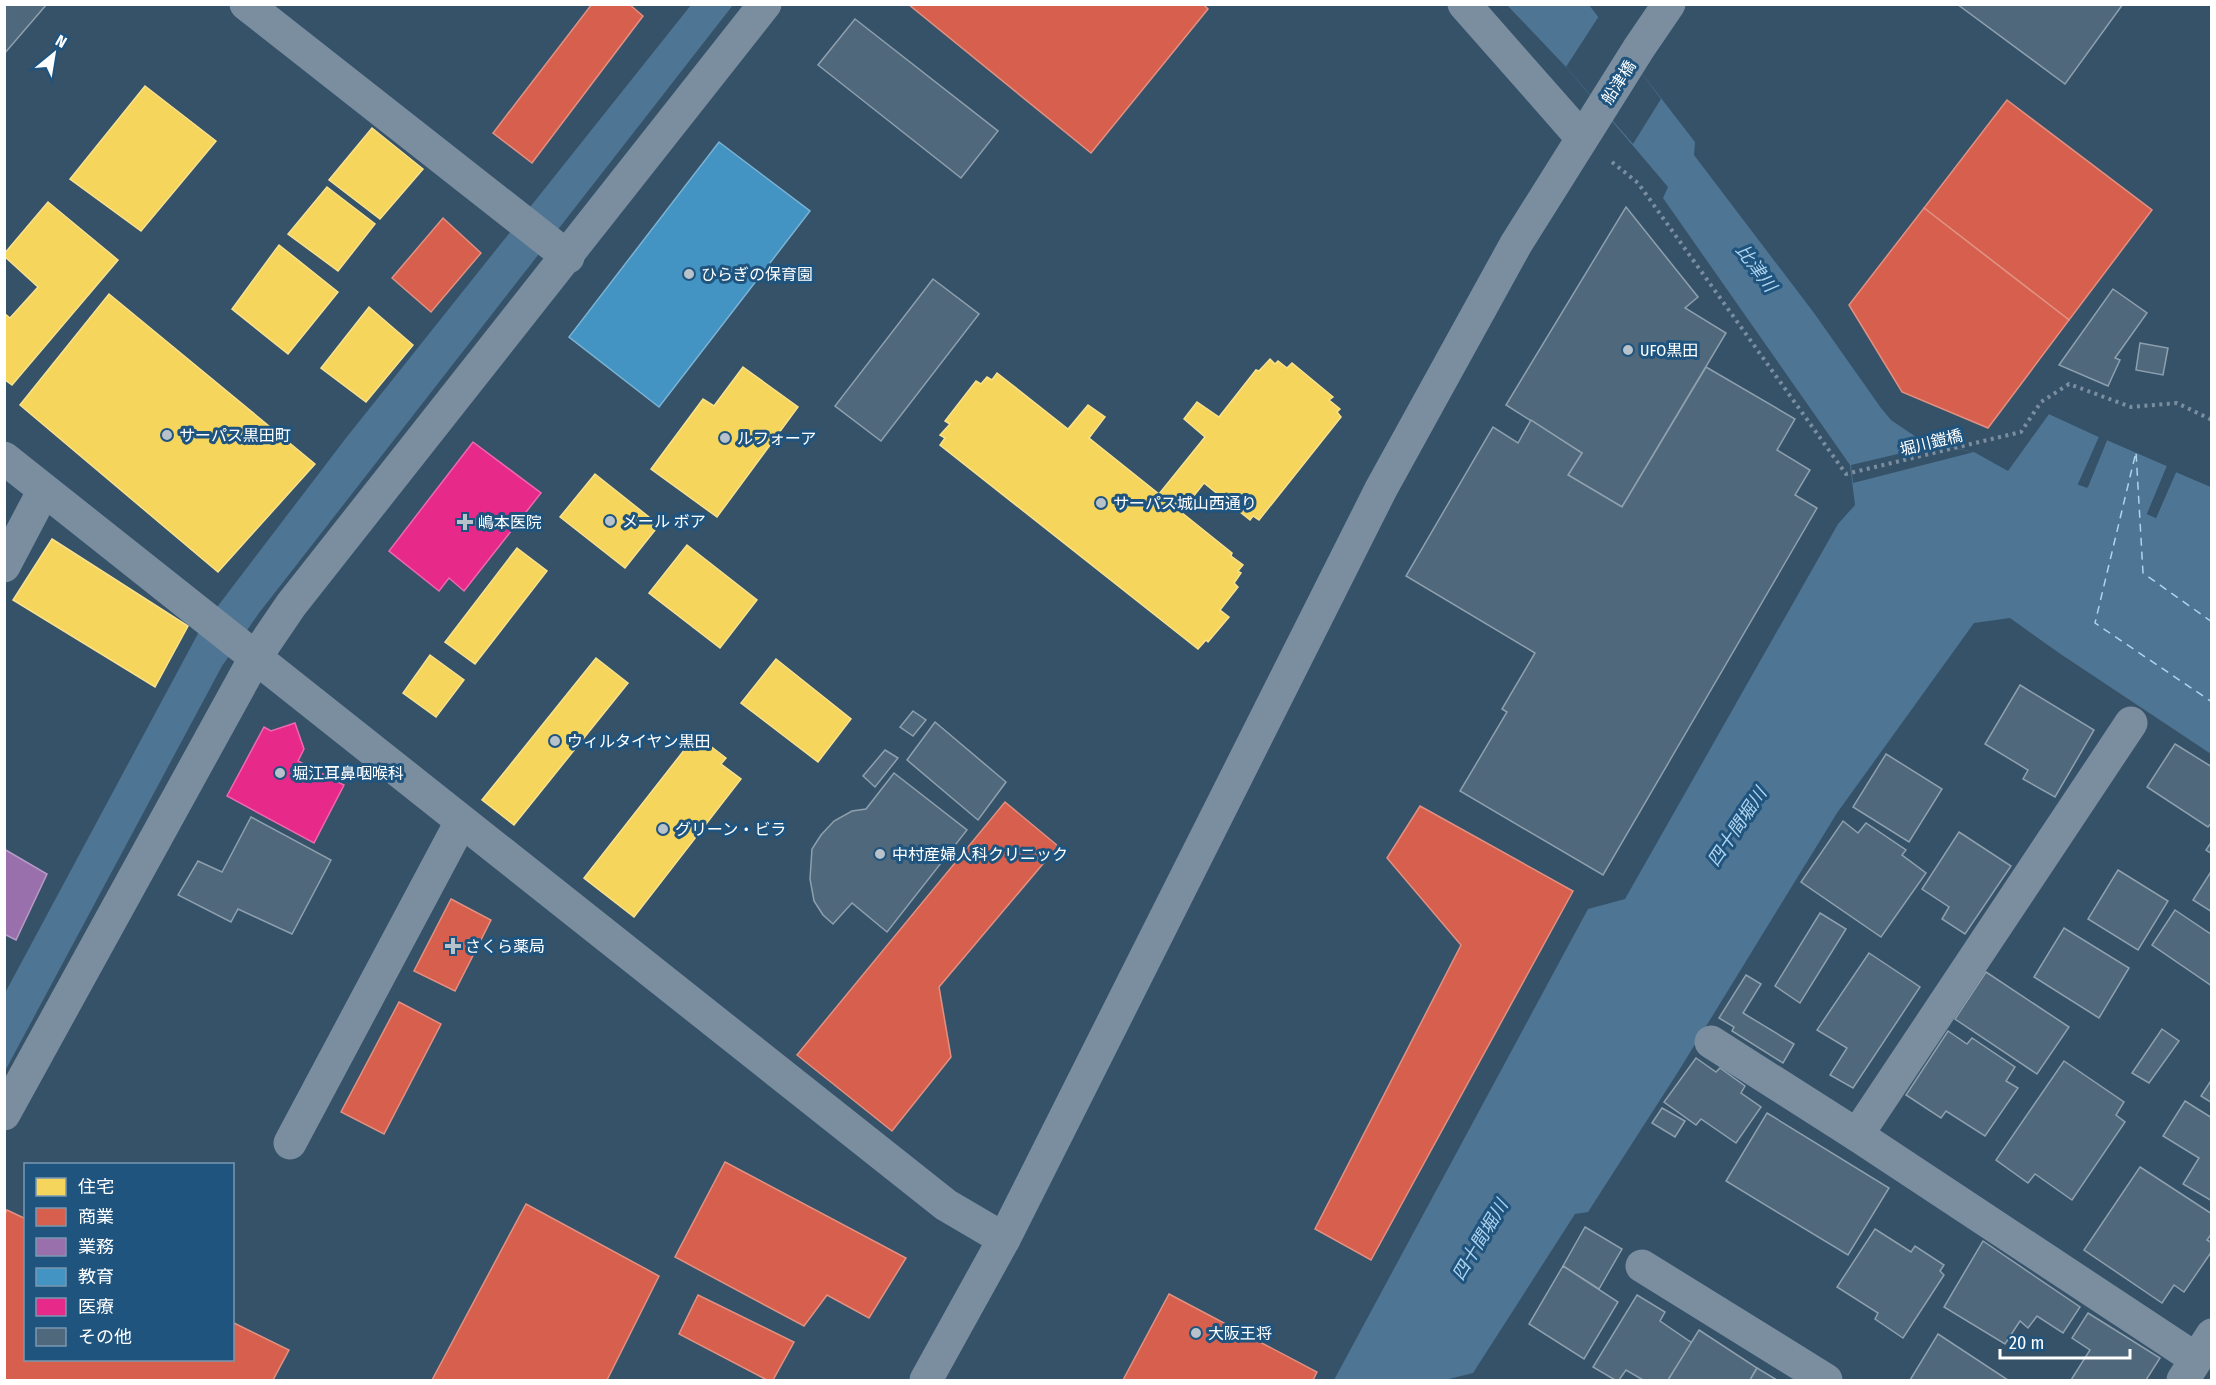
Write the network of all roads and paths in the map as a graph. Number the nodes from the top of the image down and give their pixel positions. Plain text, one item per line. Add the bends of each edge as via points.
1 (246, 4) edge
2 (765, 4) edge
3 (1464, 4) edge
4 (1664, 6) edge
5 (1589, 126) junction
6 (563, 252) junction
7 (2211, 420) edge
8 (4, 458) edge
9 (44, 490) junction
10 (4, 567) edge
11 (248, 653) junction
12 (2131, 723) dead end
13 (461, 822) junction
14 (1711, 1042) dead end
15 (4, 1113) edge
16 (1857, 1135) junction
17 (290, 1143) dead end
18 (1004, 1239) junction
19 (1642, 1266) dead end
20 (2197, 1358) edge
21 (926, 1380) edge
22 (1826, 1380) edge

1 - 6 street
2 - 6 street
3 - 5 street
4 - 5 street, 船津橋
5 - 7 path, 堀川鎧橋 via 1638,183 1846,474 2021,432 2042,402 2069,384 2131,407 2177,403
5 - 18 street, 船津橋 via 1516,244 1380,489
6 - 11 street via 291,605
8 - 9 street
9 - 10 street
9 - 11 street
11 - 13 street
11 - 15 street
12 - 16 street
13 - 17 street
13 - 18 street via 946,1205
14 - 16 street
16 - 20 street
18 - 21 street, 船津橋
19 - 22 street

